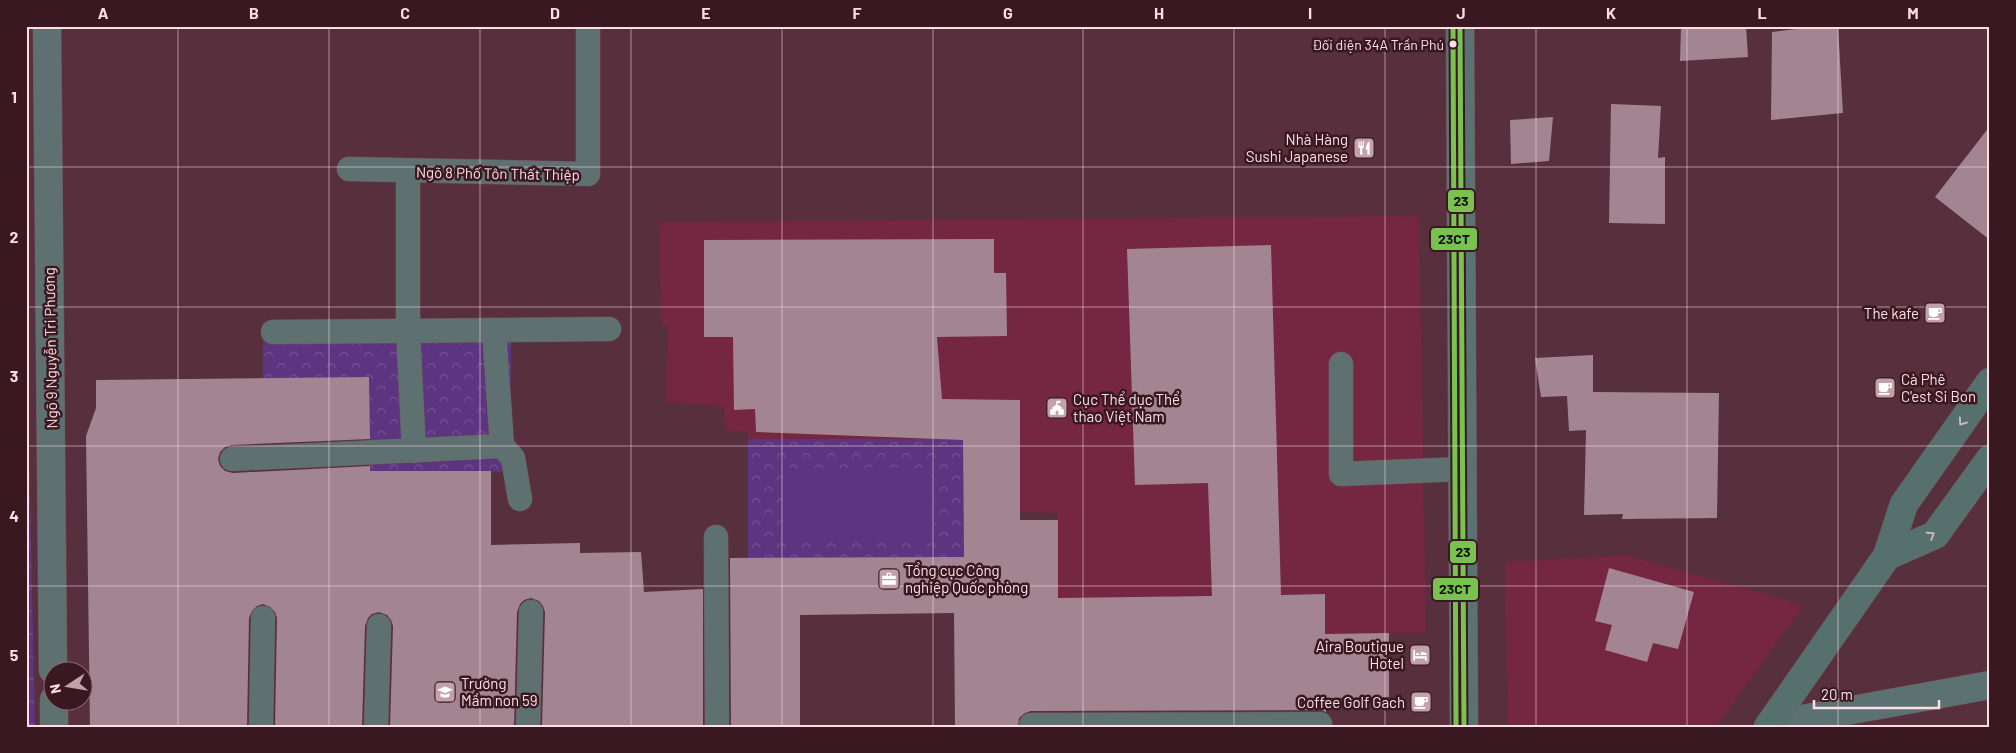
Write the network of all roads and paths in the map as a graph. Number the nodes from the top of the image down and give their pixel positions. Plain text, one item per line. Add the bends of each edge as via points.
1 (47, 26) edge
2 (588, 26) edge
3 (1460, 26) edge
4 (349, 169) dead end
5 (408, 171) junction
6 (610, 329) dead end
7 (494, 330) junction
8 (408, 331) junction
9 (273, 332) dead end
10 (1341, 364) dead end
11 (1990, 382) edge
12 (502, 446) junction
13 (414, 450) junction
14 (232, 458) dead end
15 (1990, 459) edge
16 (1463, 469) junction
17 (520, 499) dead end
18 (716, 537) dead end
19 (1887, 556) junction
20 (531, 612) dead end
21 (264, 618) dead end
22 (379, 626) dead end
23 (54, 660) edge
24 (1990, 685) edge
25 (54, 710) edge
26 (1031, 725) dead end
27 (1144, 726) edge
28 (1768, 726) edge
29 (54, 727) edge
30 (261, 727) edge
31 (376, 727) edge
32 (528, 727) edge
33 (717, 727) edge
34 (1320, 727) edge
35 (1464, 727) edge

1 - 23 street, Ngõ 9 Nguyễn Tri Phương
2 - 5 lane, Ngõ 8 Phố Tôn Thất Thiệp via 588,174
3 - 16 street
4 - 5 lane, Ngõ 8 Phố Tôn Thất Thiệp
5 - 8 lane
6 - 7 lane
7 - 8 lane
7 - 12 lane
8 - 9 lane
8 - 13 lane
10 - 16 lane via 1341,474
11 -> 19 main road via 1904,504
12 - 13 lane
12 - 17 lane via 513,458
13 - 14 lane
19 -> 15 main road via 1935,535
16 - 35 street
18 - 33 lane
19 - 28 main road
20 - 32 lane
21 - 30 lane
22 - 31 lane
24 - 28 street
25 - 29 street
26 - 27 lane
27 - 34 lane via 1320,724

